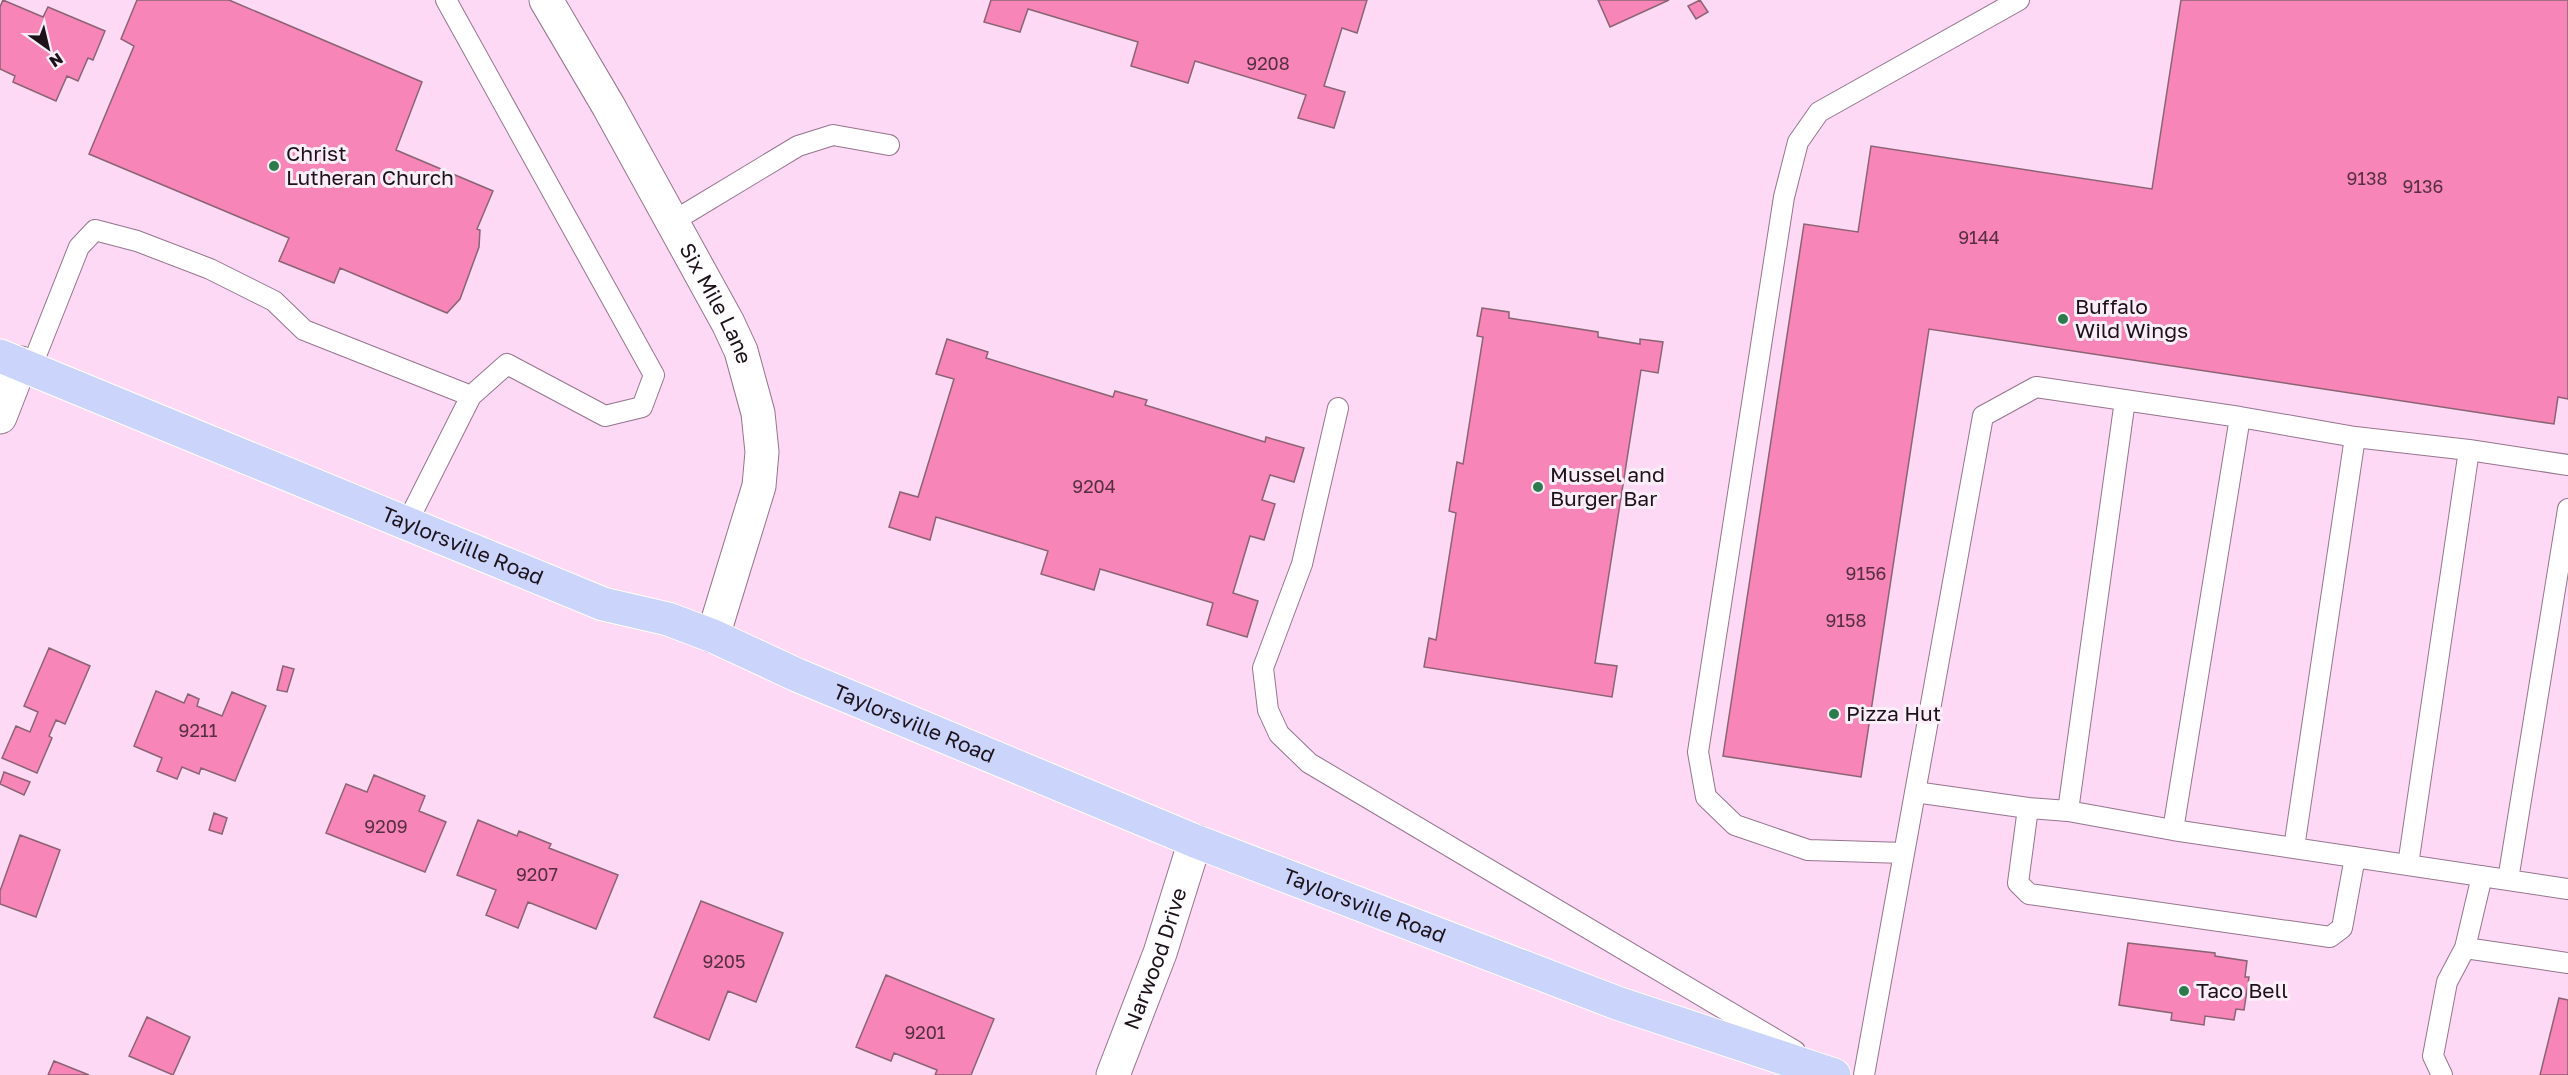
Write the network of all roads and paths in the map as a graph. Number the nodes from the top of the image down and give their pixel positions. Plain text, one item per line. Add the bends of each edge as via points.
1 (446, 0) edge
2 (546, 0) edge
3 (2019, 0) edge
4 (889, 145) dead end
5 (672, 222) junction
6 (17, 363) edge
7 (471, 396) junction
8 (2125, 400) junction
9 (1338, 408) dead end
10 (0, 417) edge
11 (2240, 417) junction
12 (2355, 437) junction
13 (2469, 450) junction
14 (2568, 465) edge
15 (2568, 509) edge
16 (407, 523) junction
17 (713, 636) junction
18 (1916, 792) junction
19 (2028, 808) junction
20 (2068, 811) junction
21 (2173, 830) junction
22 (1195, 841) junction
23 (2294, 848) junction
24 (1904, 853) junction
25 (2355, 857) junction
26 (2408, 865) junction
27 (2482, 876) junction
28 (2508, 880) junction
29 (2568, 889) edge
30 (2465, 948) junction
31 (2568, 963) edge
32 (1113, 1075) edge
33 (1835, 1075) edge
34 (1864, 1075) edge
35 (2442, 1075) edge

1 - 7 lane via 654,375 642,407 605,416 507,364
2 - 5 street, Six Mile Lane
3 - 24 lane via 1819,112 1798,142 1768,288 1698,752 1706,797 1736,825 1808,850
4 - 5 lane via 833,135 798,146
5 - 17 street, Six Mile Lane via 741,351 758,413 762,452 759,486
6 - 7 lane via 79,247 95,230 137,241 210,269 274,302 304,330
6 - 10 street
6 - 16 main road, Taylorsville Road
7 - 16 lane
8 - 11 lane
8 - 18 lane via 2036,387 1983,416
8 - 20 lane
9 - 33 lane via 1302,564 1263,668 1268,710 1279,734 1309,763
11 - 12 lane
11 - 21 lane
12 - 13 lane
12 - 23 lane
13 - 14 lane
13 - 26 lane
15 - 28 lane
16 - 17 main road, Taylorsville Road via 603,604 668,619
17 - 22 main road, Taylorsville Road via 797,675
18 - 19 lane
18 - 24 lane
19 - 20 lane
19 - 25 lane via 2019,883 2028,894 2330,937 2342,928
20 - 21 lane
21 - 23 lane
22 - 32 street, Narwood Drive via 1160,953
22 - 33 main road, Taylorsville Road via 1617,1003
23 - 25 lane
24 - 34 lane
25 - 26 lane
26 - 27 lane
27 - 28 lane
27 - 30 lane
28 - 29 lane
30 - 31 lane
30 - 35 lane via 2447,982 2433,1056

